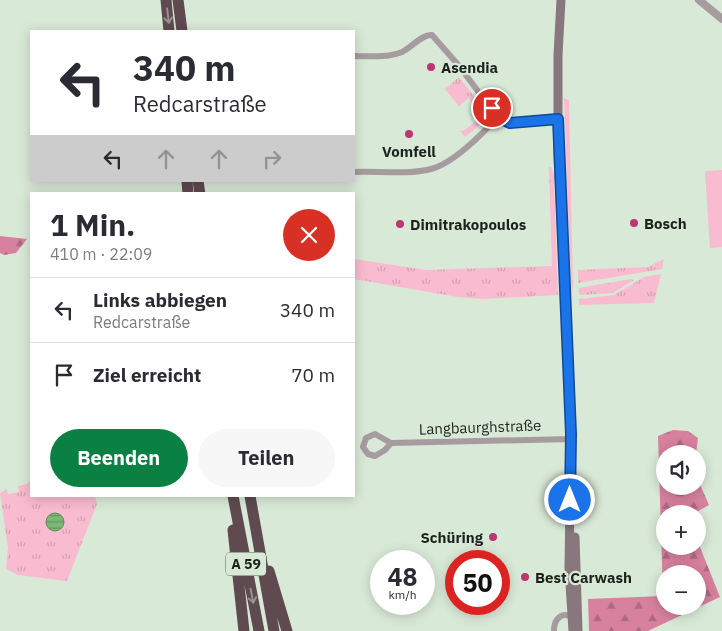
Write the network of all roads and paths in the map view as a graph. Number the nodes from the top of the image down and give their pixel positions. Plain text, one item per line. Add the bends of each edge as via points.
1 (166, 0) edge
2 (178, 0) edge
3 (561, 0) edge
4 (699, 0) edge
5 (722, 20) edge
6 (169, 30) edge
7 (182, 30) edge
8 (355, 56) edge
9 (497, 117) junction
10 (558, 119) junction
11 (355, 172) edge
12 (571, 439) junction
13 (391, 443) dead end
14 (232, 497) edge
15 (232, 497) edge
16 (570, 500) junction
17 (250, 501) edge
18 (571, 616) junction
19 (576, 630) edge
20 (244, 631) edge
21 (259, 631) edge
22 (274, 631) edge
23 (287, 631) edge
24 (554, 631) edge

1 -> 6 highway
2 - 7 highway
3 - 10 main road
4 - 5 street
8 - 9 street via 390,55 414,46 425,36 432,36
9 - 10 street via 510,123
9 - 11 street via 474,140 437,167 420,171
10 - 12 main road
12 - 13 street, Langbaurghstraße
12 - 16 main road
14 - 20 highway
15 -> 21 highway, A 59
16 - 18 main road via 568,568
16 - 19 main road via 575,521
17 - 22 highway, A 59
17 - 23 highway
18 - 19 main road
18 - 24 street via 558,617

